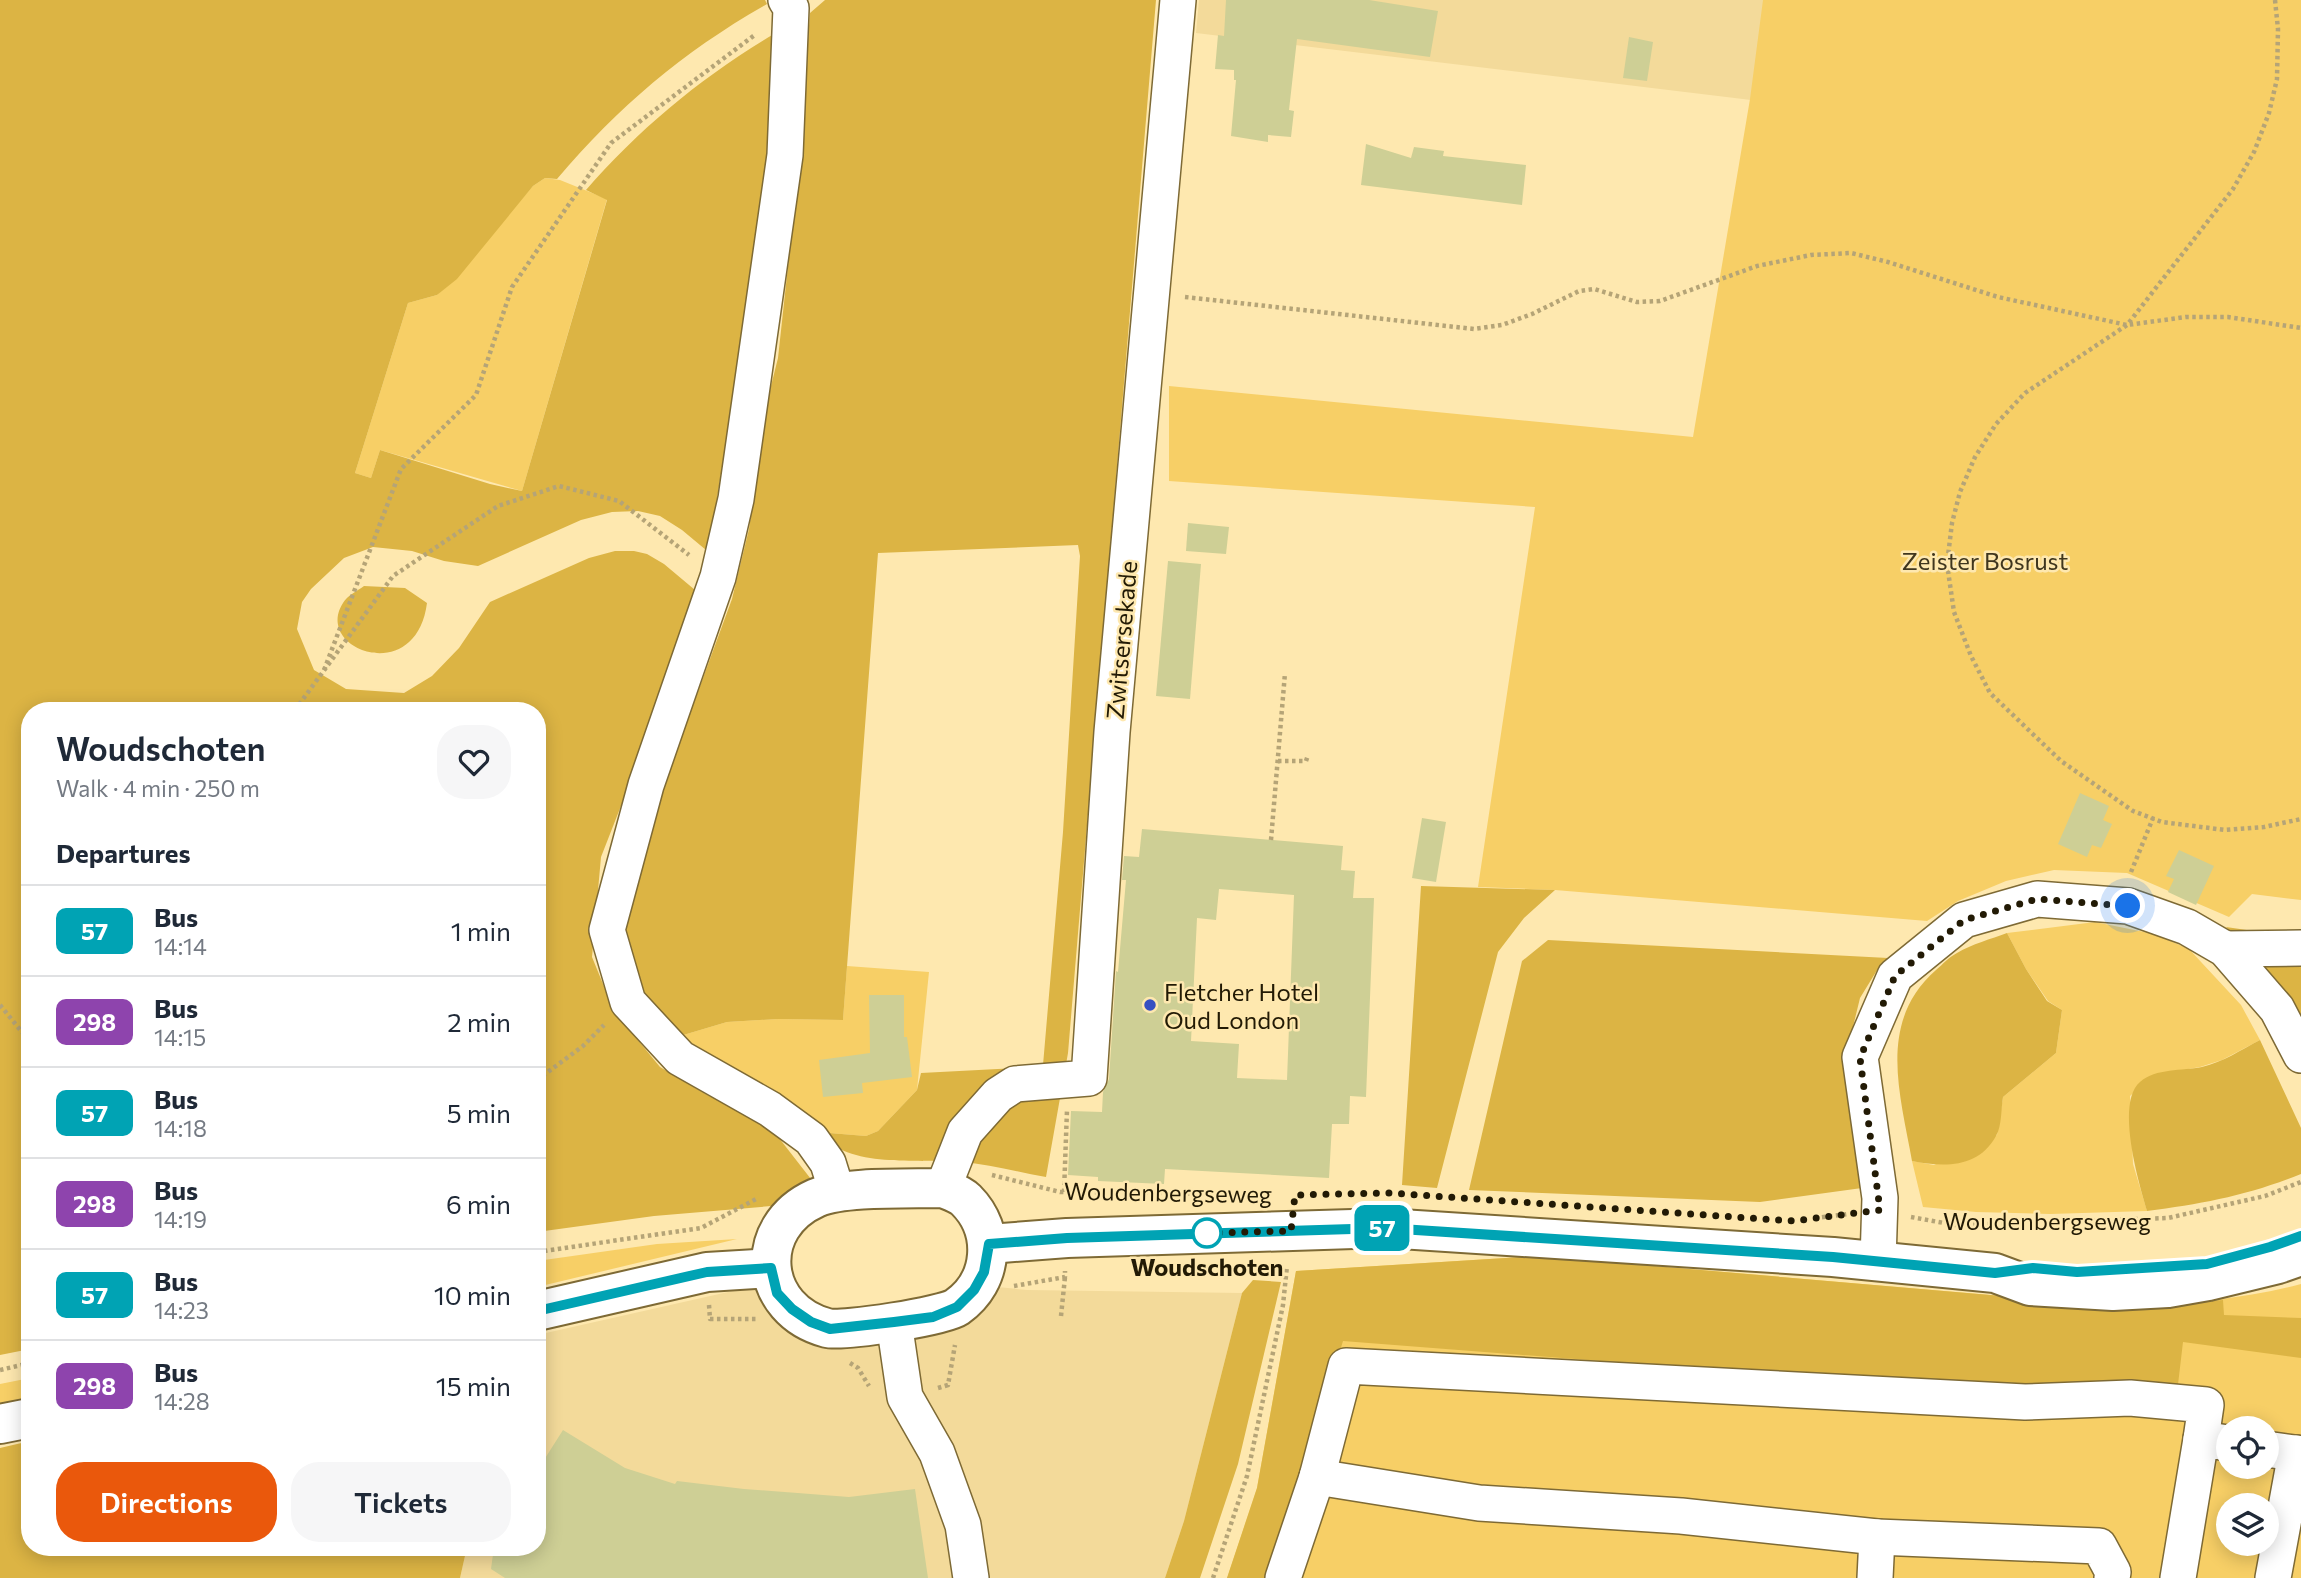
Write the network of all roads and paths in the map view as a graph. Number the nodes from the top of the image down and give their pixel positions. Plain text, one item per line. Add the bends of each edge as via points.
1 (1178, 0) edge
2 (2275, 0) edge
3 (788, 4) edge
4 (1152, 293) junction
5 (2127, 325) junction
6 (2301, 328) edge
7 (718, 577) junction
8 (324, 670) junction
9 (1285, 673) dead end
10 (301, 702) edge
11 (1308, 755) dead end
12 (1278, 761) junction
13 (2153, 818) junction
14 (2301, 819) edge
15 (1271, 840) dead end
16 (2117, 906) junction
17 (2301, 948) edge
18 (2225, 949) junction
19 (628, 1002) junction
20 (0, 1005) edge
21 (21, 1031) edge
22 (2301, 1055) edge
23 (546, 1073) edge
24 (1088, 1078) junction
25 (948, 1176) junction
26 (2301, 1182) edge
27 (837, 1192) junction
28 (1065, 1192) junction
29 (1254, 1195) dead end
30 (1880, 1210) junction
31 (1805, 1219) dead end
32 (701, 1228) dead end
33 (1291, 1231) junction
34 (2301, 1236) edge
35 (989, 1244) junction
36 (546, 1251) edge
37 (2301, 1256) edge
38 (1878, 1261) junction
39 (771, 1268) junction
40 (1995, 1273) junction
41 (1065, 1277) dead end
42 (546, 1309) edge
43 (1061, 1316) dead end
44 (894, 1322) junction
45 (21, 1365) edge
46 (0, 1370) edge
47 (21, 1420) edge
48 (0, 1424) edge
49 (2215, 1441) edge
50 (2288, 1452) edge
51 (1317, 1477) junction
52 (1877, 1537) junction
53 (980, 1575) edge
54 (1213, 1578) edge
55 (1283, 1578) edge
56 (1875, 1578) edge
57 (2112, 1578) edge
58 (2178, 1578) edge
59 (2273, 1578) edge

1 - 4 street, Zwitsersekade
2 - 5 path via 2277,79 2254,152 2232,189
3 - 7 street via 785,155 736,499
3 - 8 path via 611,143 512,288 476,395 401,469
4 - 5 path via 1475,329 1532,314 1579,290 1594,289 1637,302 1660,301 1757,266 1851,253 1998,297
4 - 24 street, Zwitsersekade via 1112,732
5 - 6 path via 2228,317
5 - 13 path via 2025,393 1996,424 1960,492 1947,564 1954,612 1990,693 2061,761 2133,811
7 - 8 path via 619,501 559,485 498,506 393,576
7 - 19 street via 646,785 607,930
8 - 10 path
9 - 12 path
11 - 12 path via 1306,761
12 - 15 path
13 - 14 path via 2225,830
13 - 16 path
16 - 18 street via 2187,927
16 - 30 street via 2037,899 1964,920 1895,976 1860,1058
17 - 18 street
18 - 22 street via 2277,1009
19 - 23 path
19 - 27 street via 680,1058 811,1139 828,1163
20 - 21 path
24 - 25 street via 1015,1084 1006,1090 965,1132
24 - 28 path via 1067,1109
25 - 27 main road
25 - 28 path, Woudenbergseweg
25 - 35 main road via 977,1213
26 - 30 path, Woudenbergseweg via 2265,1196 2168,1219 1955,1225
27 - 39 main road via 816,1198 780,1227
28 - 29 path, Woudenbergseweg
30 - 31 path, Woudenbergseweg
30 - 38 street
32 - 36 path
33 - 35 main road, Woudenbergseweg
33 - 38 main road, Woudenbergseweg via 1385,1228
33 - 54 path via 1283,1305 1247,1476
34 - 40 main road via 2207,1264
35 - 44 main road via 984,1272 957,1307 933,1317
37 - 40 main road, Woudenbergseweg via 2208,1282 2168,1288 2030,1286
38 - 40 main road, Woudenbergseweg
39 - 42 main road via 707,1272
39 - 44 main road via 777,1293 811,1322 830,1329
41 - 43 path
44 - 53 street via 905,1397 937,1453
45 - 46 path
47 - 48 main road
49 - 51 street via 2206,1405 2130,1398 2025,1402 1346,1366
49 - 58 street
50 - 59 street
51 - 52 street via 1479,1503 1681,1516
51 - 55 street
52 - 56 street
52 - 57 street via 2099,1546

